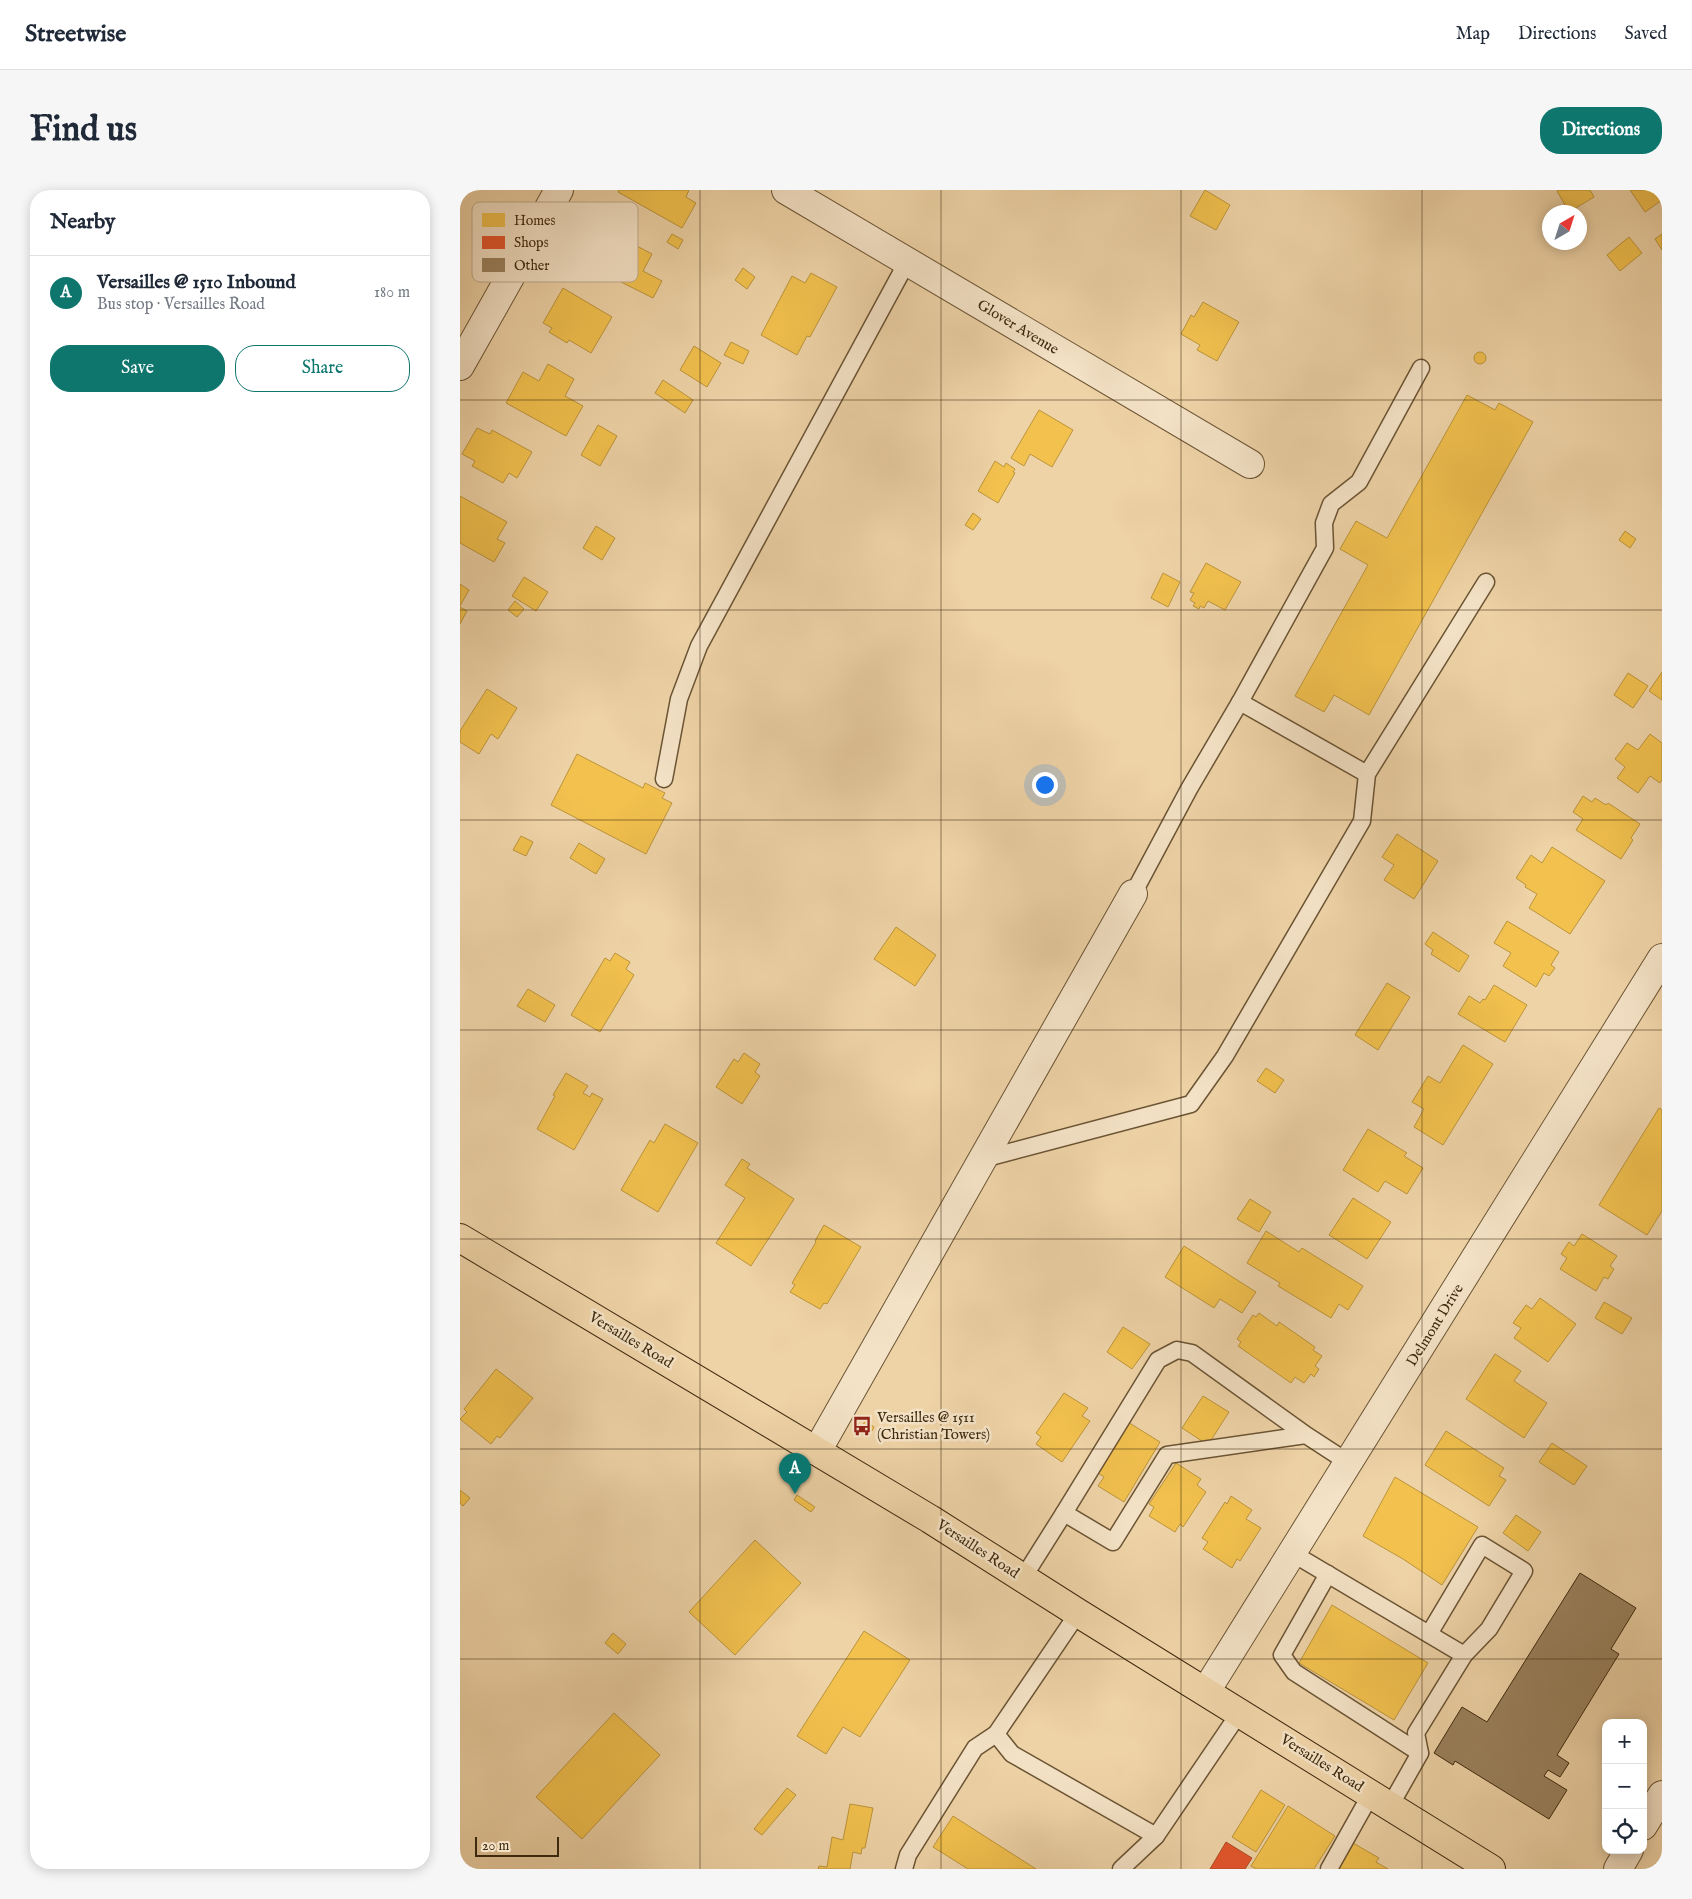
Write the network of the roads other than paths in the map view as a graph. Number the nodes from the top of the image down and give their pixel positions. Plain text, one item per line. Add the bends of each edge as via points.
1 (559, 190) edge
2 (786, 190) edge
3 (552, 202) edge
4 (907, 262) junction
5 (507, 282) edge
6 (460, 366) edge
7 (1421, 368) dead end
8 (1250, 464) dead end
9 (1486, 582) dead end
10 (1240, 702) junction
11 (1367, 774) junction
12 (664, 779) dead end
13 (1133, 894) joint
14 (1662, 958) edge
15 (982, 1159) junction
16 (460, 1238) edge
17 (1306, 1434) junction
18 (817, 1451) junction
19 (1349, 1463) junction
20 (1064, 1513) junction
21 (1292, 1553) junction
22 (1328, 1574) junction
23 (1023, 1578) junction
24 (1078, 1613) junction
25 (1429, 1634) junction
26 (1464, 1655) junction
27 (1206, 1691) junction
28 (1240, 1712) junction
29 (996, 1734) junction
30 (1420, 1753) junction
31 (1662, 1795) edge
32 (1381, 1800) junction
33 (1647, 1819) edge
34 (1156, 1836) junction
35 (1627, 1854) edge
36 (904, 1869) edge
37 (1121, 1869) edge
38 (1329, 1869) edge
39 (1491, 1869) edge
40 (1618, 1869) edge

1 - 3 street
2 - 4 street, Glover Avenue
4 - 8 street, Glover Avenue
4 - 12 lane via 700,646 679,699
5 - 6 street
7 - 10 lane via 1359,482 1331,504 1324,523 1325,548
9 - 11 lane
10 - 11 lane
10 - 13 lane
11 - 15 lane via 1362,821 1225,1056 1191,1104
13 - 15 street
14 - 19 street, Delmont Drive
15 - 18 street
16 - 18 main road, Versailles Road
17 - 19 lane
17 - 20 lane via 1167,1455 1113,1542
17 - 20 lane via 1192,1353 1177,1350 1158,1360
18 - 23 main road, Versailles Road
19 - 21 street, Delmont Drive
20 - 23 lane
21 - 22 lane
21 - 27 street, Delmont Drive
22 - 25 lane
22 - 30 lane via 1282,1655 1294,1672
23 - 24 main road, Versailles Road
24 - 27 main road, Versailles Road
24 - 29 lane
25 - 26 lane
25 - 26 lane via 1482,1545 1524,1571 1489,1629
26 - 30 lane via 1416,1733
27 - 28 main road, Versailles Road
28 - 32 main road, Versailles Road
28 - 34 lane
29 - 34 lane via 1012,1754
29 - 36 lane via 974,1748 908,1854
30 - 32 lane
31 - 33 street
32 - 38 lane
32 - 39 main road, Versailles Road
34 - 37 lane
35 - 40 street

